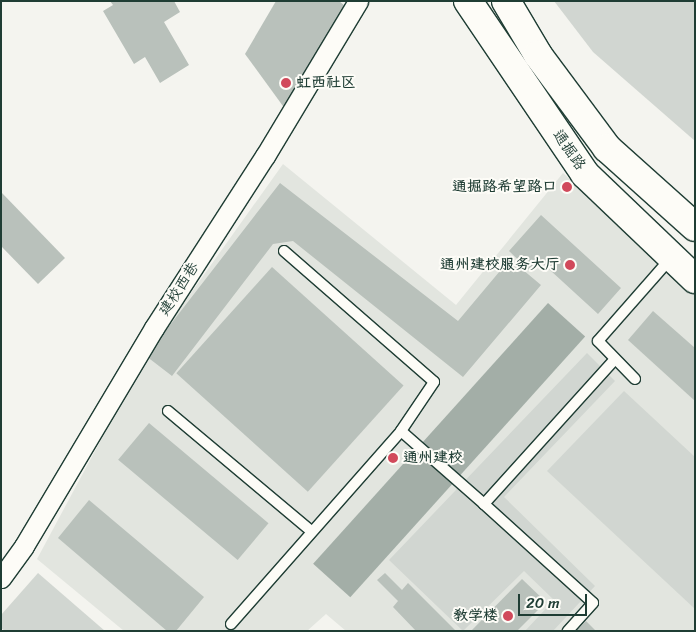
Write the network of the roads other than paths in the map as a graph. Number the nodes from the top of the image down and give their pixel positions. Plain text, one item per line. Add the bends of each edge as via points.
1 (358, 1) edge
2 (468, 1) edge
3 (506, 1) edge
4 (695, 227) edge
5 (284, 251) dead end
6 (671, 258) junction
7 (695, 279) edge
8 (615, 359) junction
9 (635, 379) dead end
10 (168, 411) dead end
11 (400, 431) junction
12 (484, 504) junction
13 (312, 531) junction
14 (1, 578) edge
15 (230, 624) dead end
16 (568, 631) edge

1 - 14 street, 建校西巷 via 265,156 154,328 24,546
2 - 6 main road, 通掘路 via 585,174
3 - 4 main road, 通掘路 via 538,55 607,148
5 - 11 lane via 434,382
6 - 7 main road, 通掘路
6 - 8 lane via 598,341
8 - 9 lane
8 - 12 lane
10 - 13 lane
11 - 12 lane
11 - 13 lane
12 - 16 lane via 593,603
13 - 15 lane

